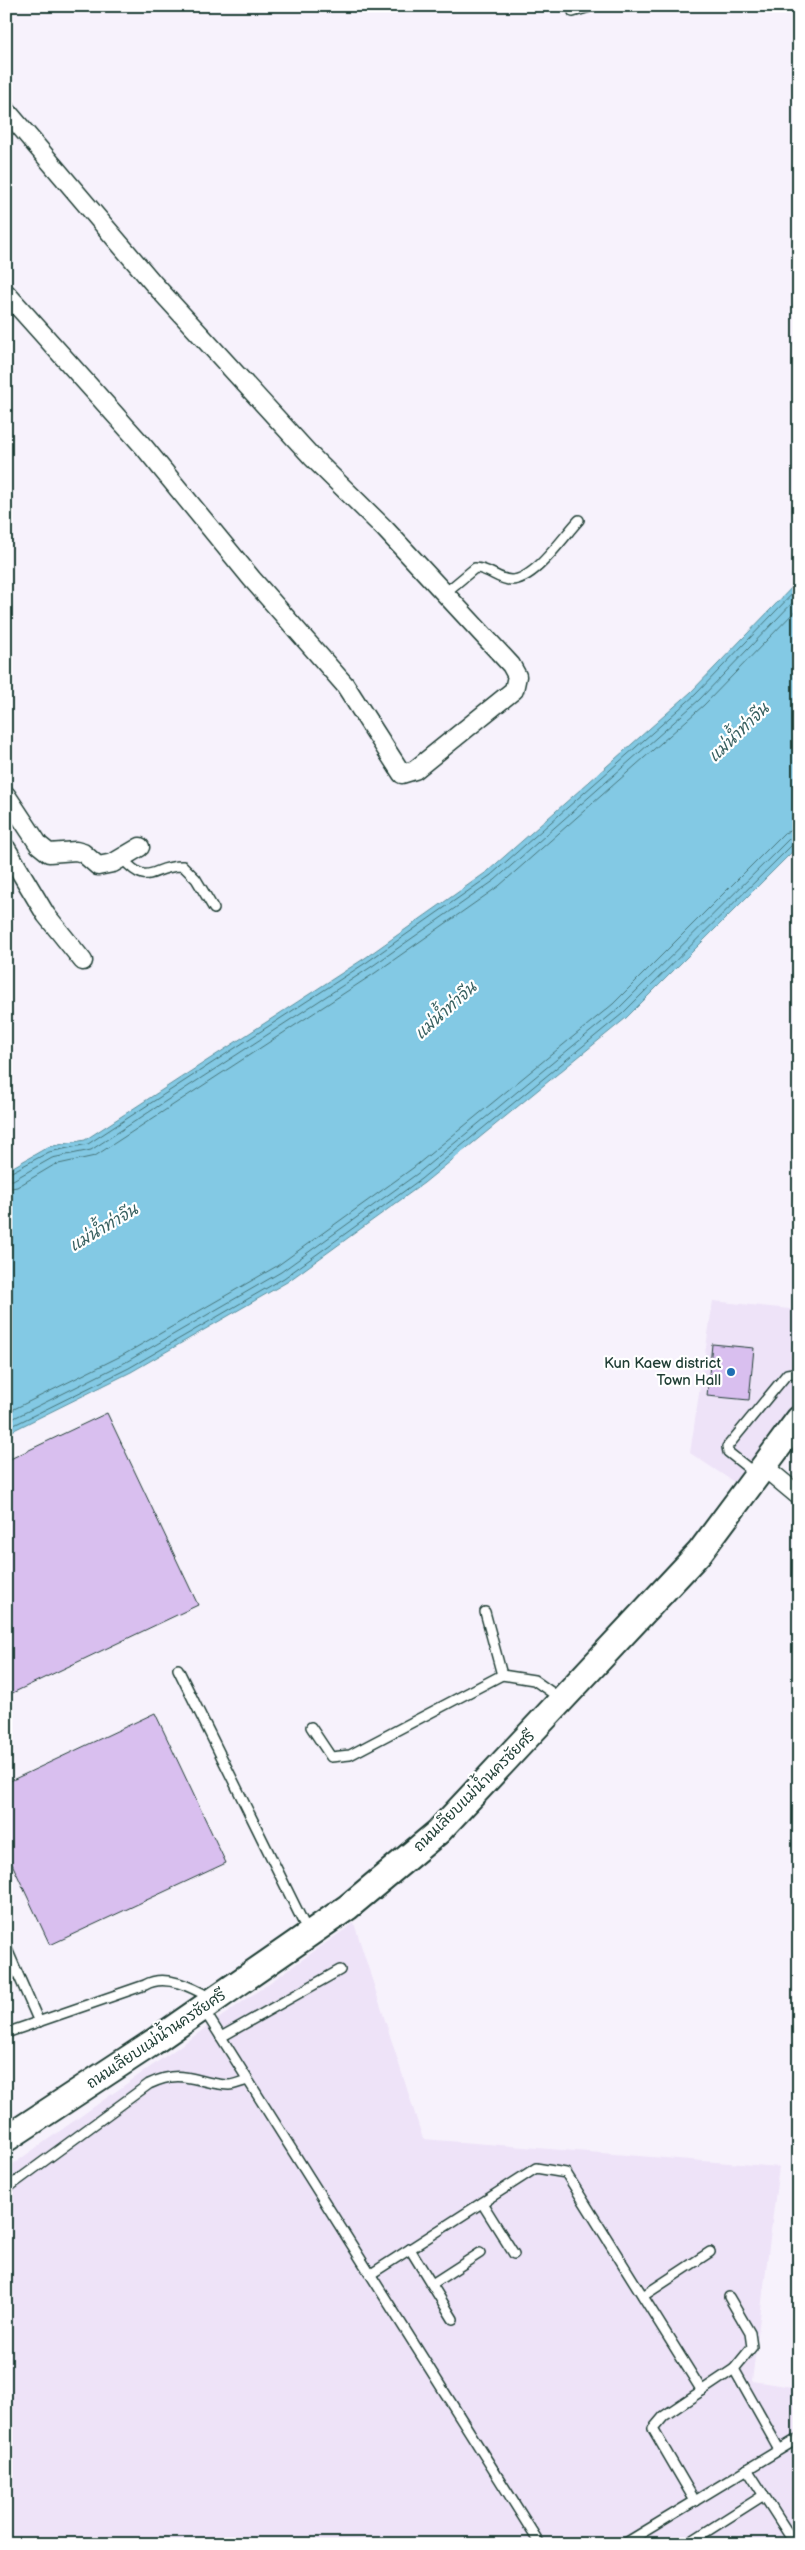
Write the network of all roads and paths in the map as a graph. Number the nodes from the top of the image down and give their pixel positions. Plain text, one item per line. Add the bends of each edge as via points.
1 (593, 6) edge
2 (573, 12) dead end
3 (6, 110) edge
4 (6, 293) edge
5 (579, 520) dead end
6 (447, 591) junction
7 (6, 795) edge
8 (140, 847) dead end
9 (6, 848) edge
10 (122, 858) junction
11 (214, 909) dead end
12 (84, 961) dead end
13 (799, 1372) edge
14 (799, 1419) edge
15 (760, 1471) junction
16 (799, 1496) edge
17 (485, 1612) dead end
18 (178, 1669) dead end
19 (502, 1676) junction
20 (562, 1700) junction
21 (312, 1727) dead end
22 (310, 1934) junction
23 (6, 1948) edge
24 (340, 1970) dead end
25 (209, 2004) junction
26 (39, 2022) junction
27 (6, 2033) edge
28 (221, 2037) junction
29 (248, 2080) junction
30 (6, 2139) edge
31 (6, 2189) edge
32 (482, 2203) junction
33 (410, 2249) junction
34 (710, 2252) dead end
35 (480, 2253) dead end
36 (514, 2254) dead end
37 (371, 2274) junction
38 (432, 2284) junction
39 (643, 2296) junction
40 (728, 2296) dead end
41 (453, 2320) dead end
42 (734, 2369) junction
43 (702, 2391) junction
44 (799, 2438) edge
45 (779, 2449) junction
46 (747, 2470) junction
47 (764, 2495) junction
48 (695, 2501) junction
49 (540, 2544) edge
50 (624, 2544) edge
51 (687, 2544) edge
52 (795, 2544) edge

1 - 2 lane
3 - 6 street via 159,290 312,457
4 - 6 street via 144,447 258,586 345,685 402,774 415,770 456,738 514,690 517,683 511,665
5 - 6 lane via 523,578 510,580 483,568 469,571
7 - 10 street via 39,844 49,853 76,851 98,866
8 - 10 street
9 - 12 street via 46,915
10 - 11 lane via 133,871 147,875 183,866 196,879
13 - 15 lane via 787,1374 727,1447 728,1452
14 - 15 main road, ถนนเลียบแม่น้ำนครชัยศรี
15 - 16 street
15 - 20 main road, ถนนเลียบแม่น้ำนครชัยศรี via 700,1552
17 - 19 lane
18 - 22 lane
19 - 20 lane via 534,1680
19 - 21 lane via 350,1755 332,1757
20 - 22 main road, ถนนเลียบแม่น้ำนครชัยศรี via 438,1832 348,1907
22 - 25 main road, ถนนเลียบแม่น้ำนครชัยศรี
23 - 26 lane
24 - 28 lane
25 - 26 lane via 186,1984 154,1980
25 - 28 lane
25 - 30 main road, ถนนเลียบแม่น้ำนครชัยศรี
26 - 27 lane
28 - 29 lane
29 - 31 lane via 230,2085 165,2076 149,2084
29 - 37 lane
32 - 33 lane
32 - 36 lane
32 - 39 lane via 536,2168 566,2173
33 - 37 lane
33 - 38 lane
34 - 39 lane
35 - 38 lane
37 - 49 lane
38 - 41 lane
39 - 43 lane
40 - 42 lane via 750,2333 752,2347
42 - 43 lane
42 - 45 lane
43 - 48 lane via 664,2416 653,2429
44 - 45 lane
45 - 46 lane
46 - 47 lane
46 - 48 lane
47 - 51 lane
47 - 52 lane
48 - 50 lane

